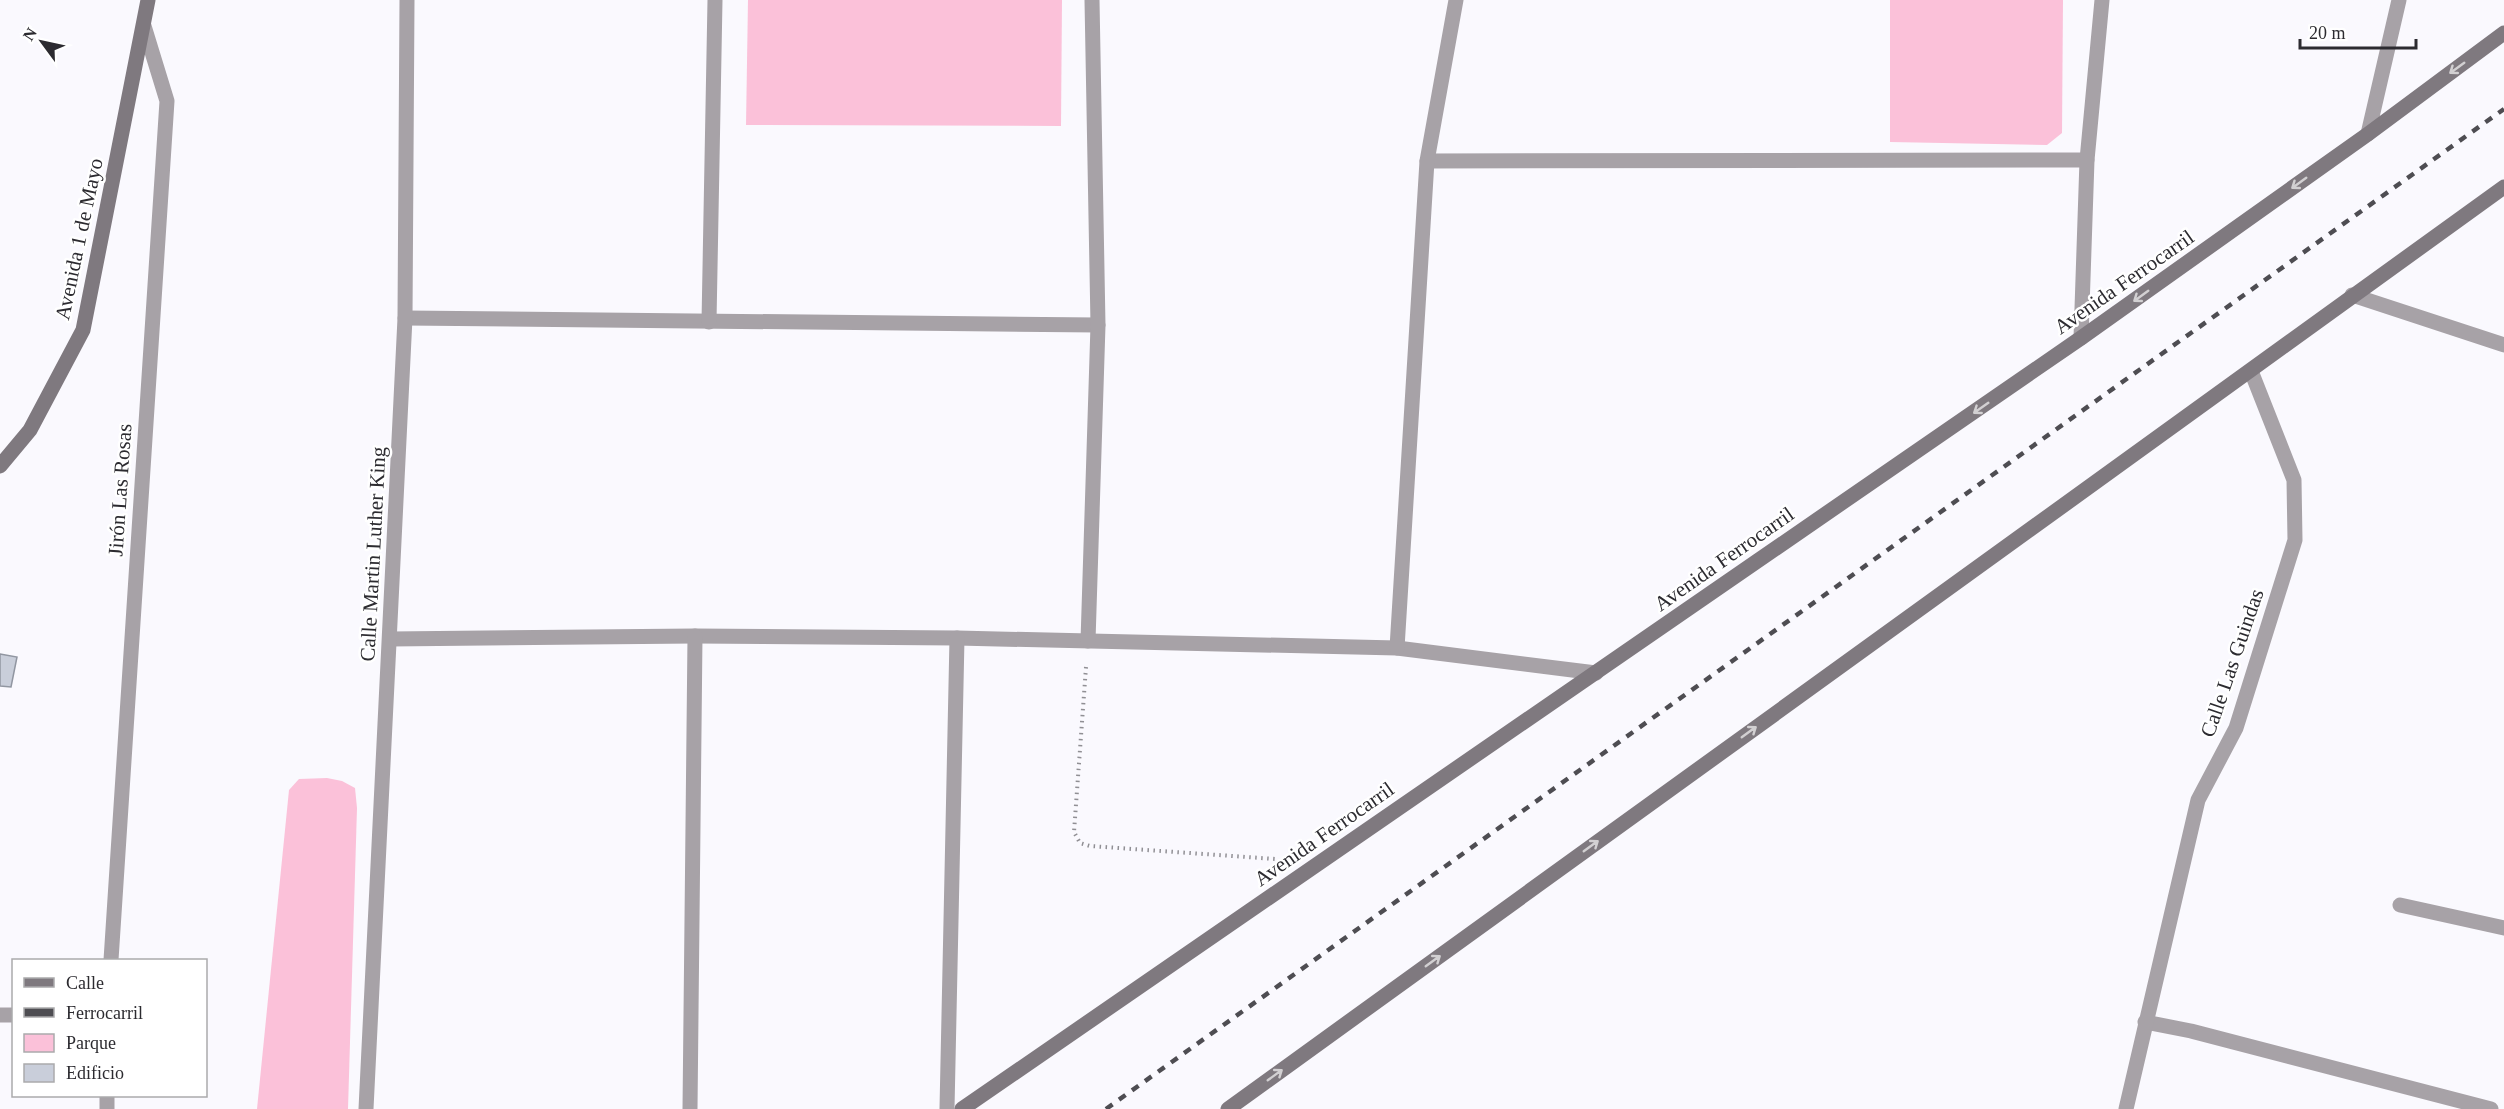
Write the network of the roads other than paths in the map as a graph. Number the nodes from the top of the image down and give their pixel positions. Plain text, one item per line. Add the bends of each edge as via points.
1 (148, 0) edge
2 (406, 0) edge
3 (715, 0) edge
4 (1092, 0) edge
5 (1456, 0) edge
6 (2102, 0) edge
7 (2399, 0) edge
8 (144, 26) junction
9 (2504, 33) edge
10 (2368, 134) junction
11 (2087, 160) junction
12 (1427, 161) junction
13 (2504, 187) edge
14 (2352, 295) junction
15 (405, 318) junction
16 (709, 322) junction
17 (1098, 325) junction
18 (2081, 338) junction
19 (2504, 345) edge
20 (2251, 370) junction
21 (0, 466) edge
22 (695, 636) junction
23 (957, 638) junction
24 (390, 639) junction
25 (1088, 641) junction
26 (1397, 648) junction
27 (1596, 673) junction
28 (2400, 905) dead end
29 (2504, 928) edge
30 (111, 959) edge
31 (2145, 1022) junction
32 (366, 1109) edge
33 (690, 1109) edge
34 (947, 1109) edge
35 (962, 1109) edge
36 (1228, 1109) edge
37 (2126, 1109) edge
38 (2492, 1109) edge

1 - 8 main road, Avenida 1 de Mayo
2 - 15 street, Calle Martin Luther King
3 - 16 street
4 - 17 street
5 - 12 street
6 - 11 street
7 - 10 street
8 - 21 main road, Avenida 1 de Mayo via 83,330 30,430
8 - 30 street, Jirón Las Rosas via 167,101
9 -> 10 main road, Avenida Ferrocarril
10 -> 18 main road, Avenida Ferrocarril
11 - 12 street
11 - 18 street
12 - 26 street
13 - 14 main road
14 - 19 street
14 - 20 main road
15 - 16 street
15 - 24 street, Calle Martin Luther King
16 - 17 street
17 - 25 street
18 -> 27 main road, Avenida Ferrocarril
20 - 31 street, Calle Las Guindas via 2294,480 2295,540 2236,729 2198,800
36 -> 20 main road
22 - 23 street
22 - 24 street
22 - 33 street
23 - 25 street
23 - 34 street
24 - 32 street, Calle Martin Luther King
25 - 26 street
26 - 27 street
27 - 35 main road, Avenida Ferrocarril
28 - 29 street
31 - 37 street, Calle Las Guindas
31 - 38 street

